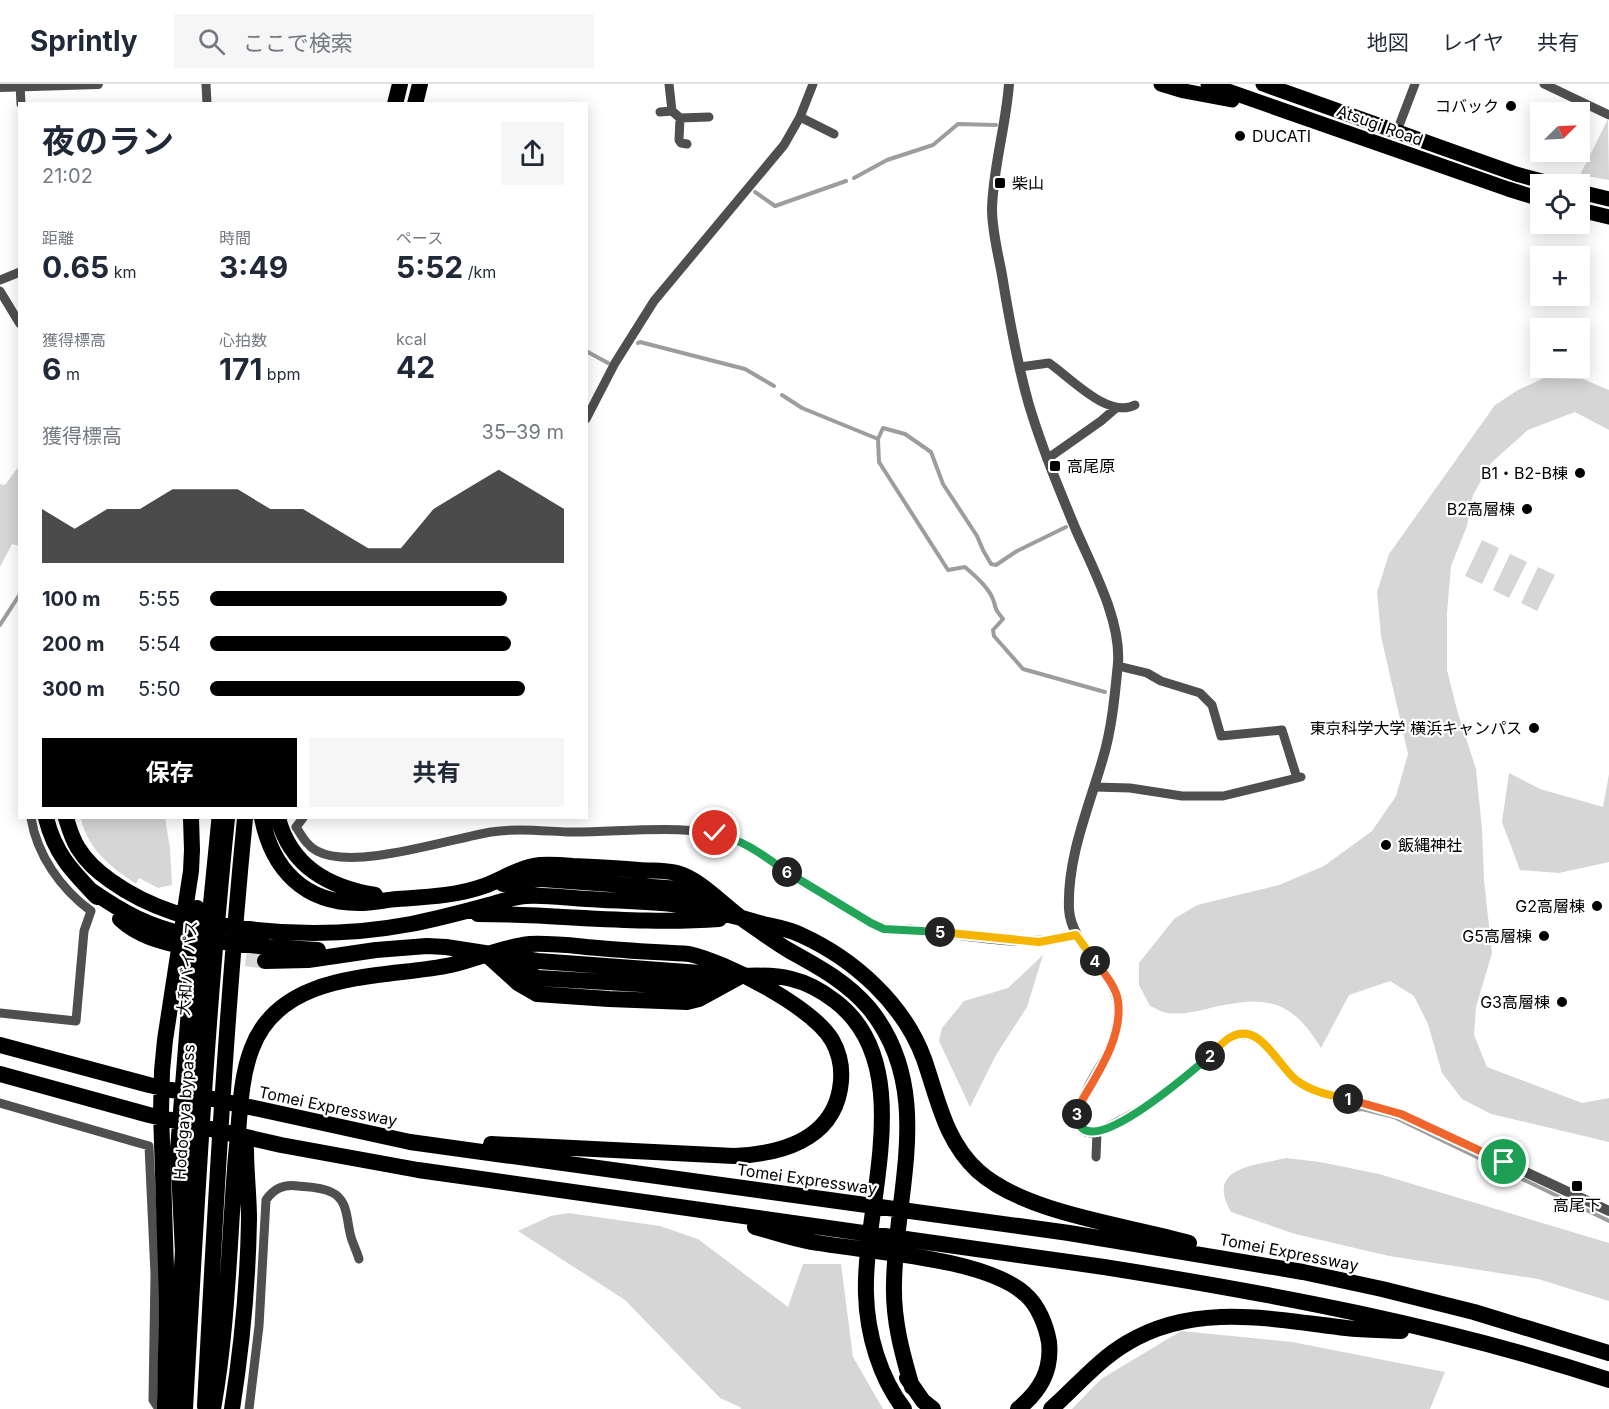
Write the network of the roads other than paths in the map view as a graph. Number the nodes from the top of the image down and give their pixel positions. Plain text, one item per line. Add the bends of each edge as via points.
1 (98, 84) edge
2 (206, 84) edge
3 (420, 84) edge
4 (428, 84) edge
5 (669, 84) edge
6 (813, 84) edge
7 (1009, 84) edge
8 (1161, 84) edge
9 (1208, 84) edge
10 (1263, 84) edge
11 (1281, 84) edge
12 (1415, 84) edge
13 (1544, 84) edge
14 (20, 86) edge
15 (0, 87) edge
16 (1308, 99) junction
17 (21, 102) edge
18 (207, 102) edge
19 (416, 102) edge
20 (423, 102) edge
21 (1285, 110) junction
22 (672, 111) junction
23 (660, 112) dead end
24 (1609, 115) edge
25 (709, 117) dead end
26 (800, 117) junction
27 (681, 118) junction
28 (1397, 131) junction
29 (834, 134) dead end
30 (687, 144) dead end
31 (1530, 178) edge
32 (1590, 194) edge
33 (1530, 196) edge
34 (1609, 199) edge
35 (1590, 212) edge
36 (1609, 217) edge
37 (18, 273) edge
38 (0, 280) edge
39 (0, 291) edge
40 (18, 321) edge
41 (1020, 367) junction
42 (1135, 405) dead end
43 (1116, 408) junction
44 (588, 414) edge
45 (1047, 459) junction
46 (1118, 666) junction
47 (1094, 787) junction
48 (31, 819) edge
49 (46, 819) edge
50 (66, 819) edge
51 (193, 819) edge
52 (219, 819) edge
53 (227, 819) edge
54 (245, 819) edge
55 (252, 819) edge
56 (262, 819) edge
57 (278, 819) edge
58 (302, 819) edge
59 (524, 888) junction
60 (89, 889) junction
61 (488, 891) junction
62 (199, 894) junction
63 (397, 899) junction
64 (453, 914) junction
65 (741, 918) junction
66 (897, 929) joint
67 (1076, 935) junction
68 (376, 950) junction
69 (485, 953) junction
70 (192, 957) junction
71 (265, 961) tunnel mouth
72 (242, 962) junction
73 (741, 976) junction
74 (0, 1013) edge
75 (0, 1045) edge
76 (238, 1071) junction
77 (0, 1074) edge
78 (0, 1103) edge
79 (1097, 1132) junction
80 (410, 1142) junction
81 (1096, 1157) dead end
82 (235, 1159) junction
83 (1609, 1211) edge
84 (856, 1240) junction
85 (183, 1253) joint
86 (359, 1259) dead end
87 (1262, 1264) junction
88 (1443, 1334) junction
89 (1609, 1353) edge
90 (1609, 1380) edge
91 (159, 1409) edge
92 (165, 1409) edge
93 (173, 1409) edge
94 (185, 1409) edge
95 (205, 1409) edge
96 (212, 1409) edge
97 (232, 1409) edge
98 (249, 1409) edge
99 (904, 1409) edge
100 (933, 1409) edge
101 (1018, 1409) edge
102 (1051, 1409) edge

1 - 14 street
2 - 18 street
3 - 19 highway
4 - 20 highway
5 - 22 street
6 - 26 street
7 - 41 street via 992,211
8 - 21 highway
9 - 21 highway, Atsugi Road
10 - 16 highway, Atsugi Road
11 - 16 highway
12 - 28 street
13 - 24 street
14 - 15 street
14 - 17 street
16 - 28 highway, Atsugi Road
21 - 33 highway, Atsugi Road
22 - 23 street
22 - 27 street
25 - 27 street
26 - 29 street
26 - 44 street via 763,172 654,301
27 - 30 street via 679,140
28 - 31 highway, Atsugi Road
32 - 34 highway
35 - 36 highway
37 - 38 street
39 - 40 street
41 - 43 street via 1049,363 1094,397
41 - 45 street
42 - 43 street
43 - 45 street
45 - 46 street via 1115,626
46 - 47 street via 1107,740
46 - 47 street via 1200,693 1212,705 1221,736 1282,730 1299,777 1223,796
47 - 67 street via 1076,850 1070,891 1069,909
48 - 74 street via 51,867 72,895 91,911 84,931 75,1020
49 - 60 highway via 62,858
50 - 64 highway via 78,848 102,874 137,897 193,918 270,931 344,932 412,924
51 - 62 highway via 192,850
52 - 62 highway, 大和バイパス
53 - 94 highway, Hodogaya bypass via 199,1152
54 - 95 highway via 218,1146
55 - 72 highway via 243,903
56 - 63 highway via 277,860 306,890 339,902
57 - 63 highway via 290,845 309,870 349,890
58 - 66 street via 296,827 309,845 317,852 337,856 379,856 514,830 704,831 744,843 871,923
59 - 61 highway
59 - 64 highway
59 - 65 highway via 680,905
60 - 68 highway via 146,923 206,939 302,950
60 - 72 highway via 144,936
61 - 63 highway
61 - 64 highway
61 - 65 highway via 526,868 541,865 677,873
62 - 70 highway
62 - 70 highway, 大和バイパス
64 - 65 highway via 680,922
65 - 87 highway via 802,935 847,963 886,997 915,1039 951,1138 993,1183 1067,1212
65 - 100 highway via 850,989 870,1009 892,1049 905,1088 907,1126 895,1263 895,1314 912,1387
66 - 67 street via 1039,942
67 - 79 street via 1118,1000 1112,1045 1077,1115 1081,1129
68 - 69 highway via 427,946
68 - 71 highway via 308,960
69 - 73 highway via 545,944 688,954 707,958
69 - 73 highway via 537,994 687,1002
69 - 76 highway via 452,964 342,981 303,994 263,1028
70 - 85 highway
70 - 92 highway via 163,1060
72 - 76 highway
73 - 80 highway via 778,994 819,1023 840,1061 838,1098 827,1120 805,1140 760,1154 734,1155
73 - 99 highway via 785,976 827,994 856,1021 874,1055 882,1110 866,1260 866,1297 874,1346 883,1372
75 - 80 highway, Tomei Expressway via 149,1085
76 - 82 highway
77 - 84 highway via 149,1115 281,1145 418,1170 692,1209
78 - 91 street via 149,1146 155,1274 153,1400
79 - 81 street
79 - 83 street via 1147,1106 1230,1038 1248,1035 1266,1046 1286,1071 1310,1089 1401,1114
80 - 87 highway, Tomei Expressway via 912,1210
82 - 96 highway via 222,1356
82 - 97 highway via 248,1188 248,1252
84 - 88 highway via 910,1239 1216,1285
84 - 101 highway via 994,1275 1025,1294 1038,1310 1050,1351 1038,1391
85 - 93 highway
86 - 98 street via 339,1197 326,1190 288,1185 270,1193 266,1200 258,1336
87 - 89 highway, Tomei Expressway via 1394,1292
88 - 90 highway
88 - 102 highway via 1349,1328 1262,1316 1187,1320 1125,1344

